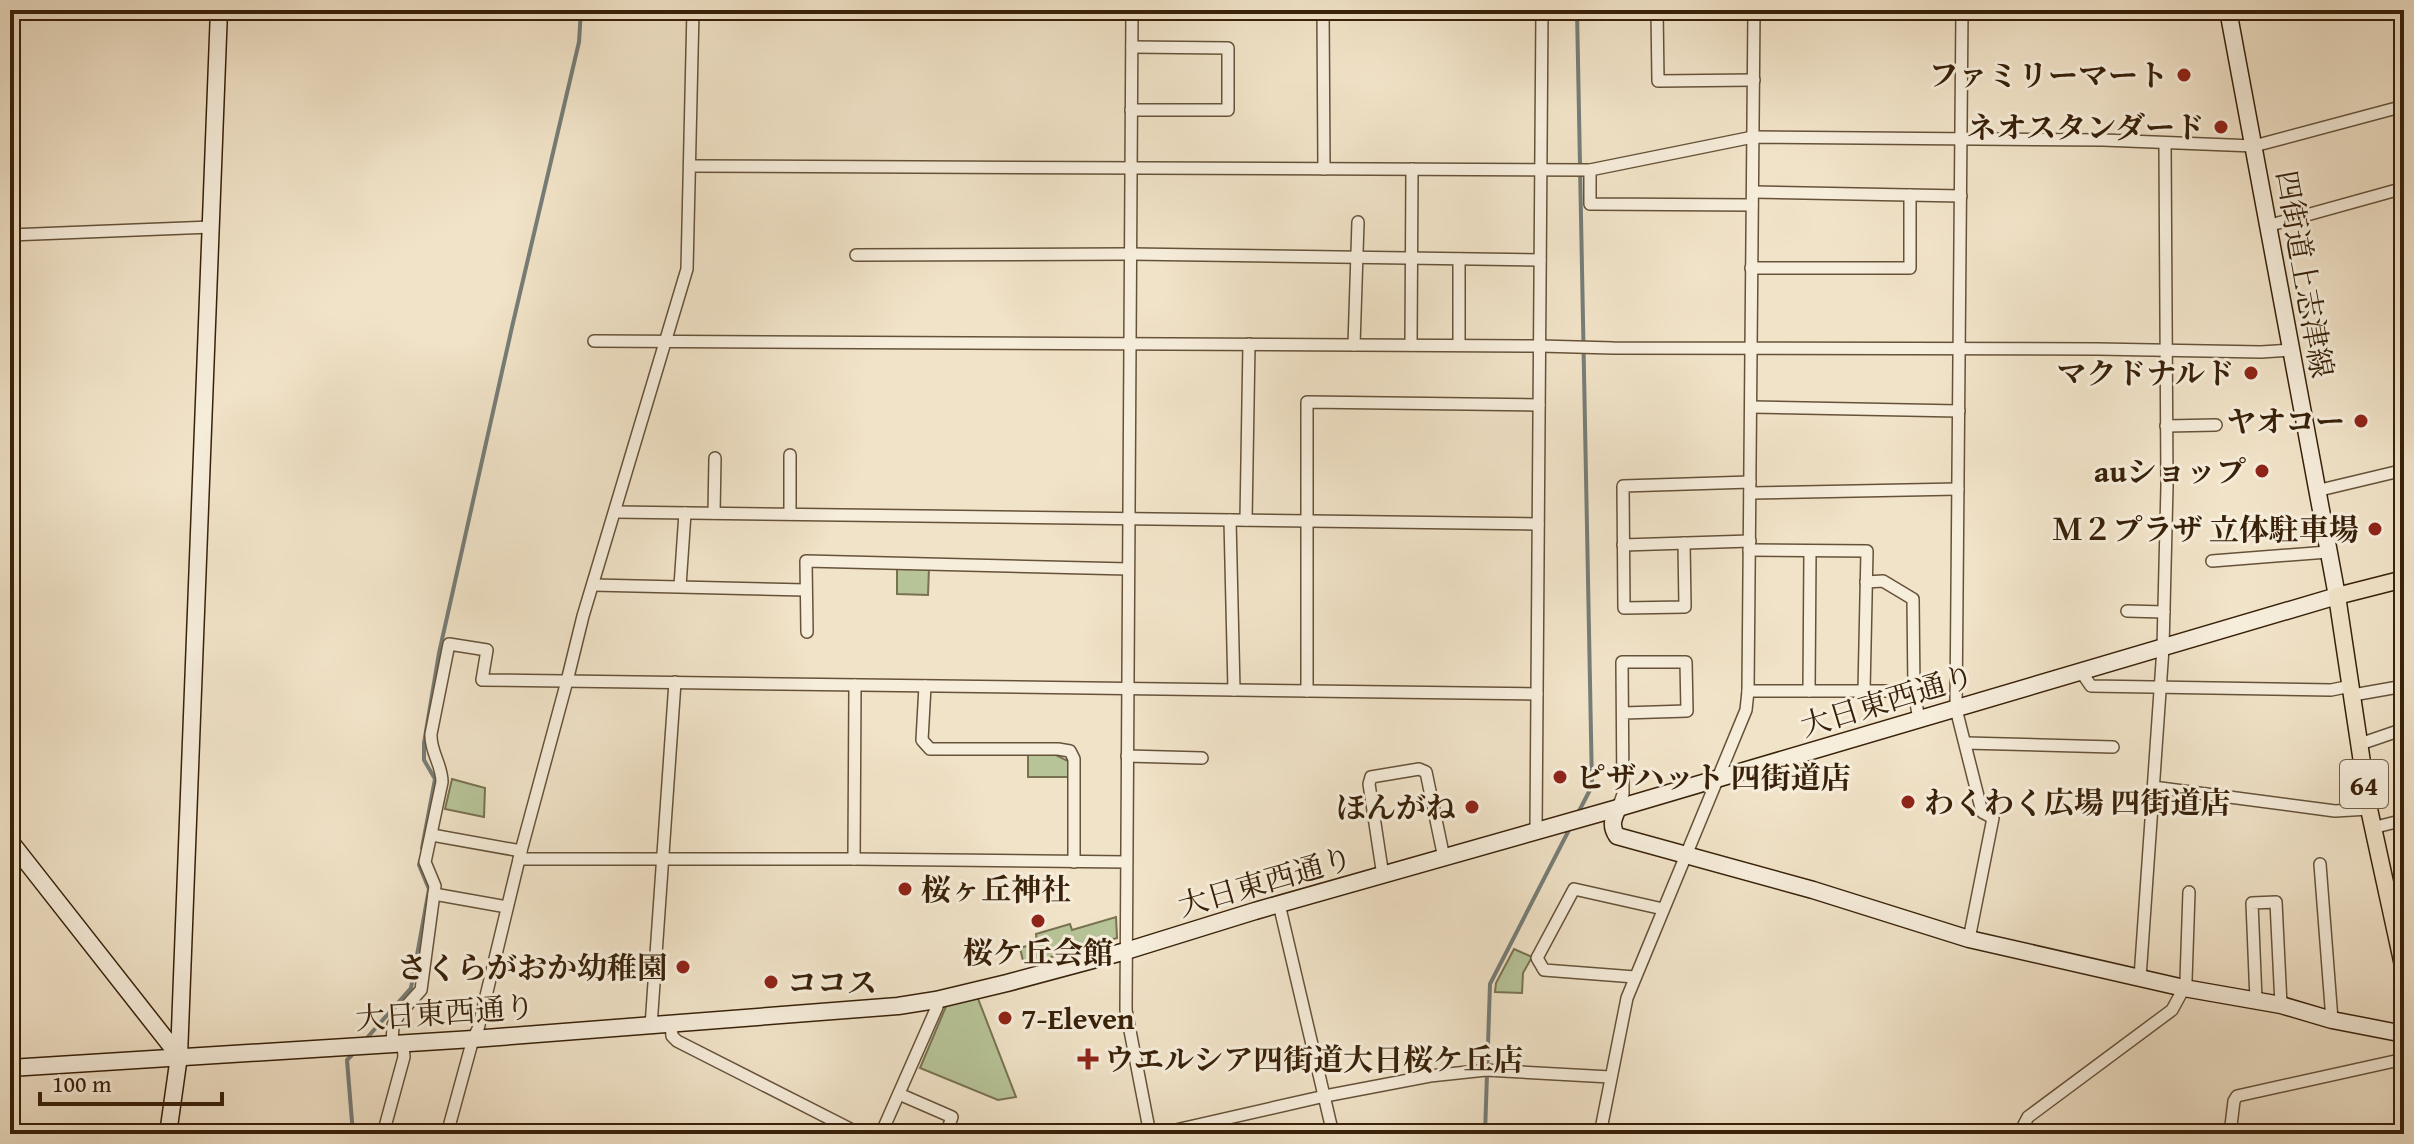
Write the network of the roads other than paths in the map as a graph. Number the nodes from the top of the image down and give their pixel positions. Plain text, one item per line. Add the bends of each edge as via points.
1 (219, 10) edge
2 (693, 10) edge
3 (1132, 10) edge
4 (1323, 10) edge
5 (1542, 10) edge
6 (1657, 10) edge
7 (1754, 10) edge
8 (1962, 10) edge
9 (2228, 10) edge
10 (1132, 47) junction
11 (1754, 80) junction
12 (2404, 106) edge
13 (1131, 110) junction
14 (1753, 137) junction
15 (1961, 140) junction
16 (2165, 144) junction
17 (2254, 146) junction
18 (691, 166) junction
19 (1131, 168) junction
20 (1324, 169) junction
21 (1412, 169) junction
22 (1541, 170) junction
23 (1590, 170) junction
24 (2404, 188) edge
25 (1910, 195) junction
26 (1961, 196) junction
27 (1752, 198) junction
28 (1358, 222) dead end
29 (2267, 226) junction
30 (211, 227) junction
31 (10, 235) edge
32 (1131, 254) junction
33 (856, 255) dead end
34 (1357, 257) junction
35 (1412, 258) junction
36 (1459, 259) junction
37 (1540, 260) junction
38 (1751, 268) junction
39 (594, 341) dead end
40 (667, 341) junction
41 (1130, 344) junction
42 (1249, 344) junction
43 (1354, 345) junction
44 (1411, 345) junction
45 (1459, 345) junction
46 (1540, 346) junction
47 (1751, 347) junction
48 (1959, 348) junction
49 (2165, 350) junction
50 (2292, 350) junction
51 (1539, 405) junction
52 (1751, 407) junction
53 (1959, 411) junction
54 (2216, 425) dead end
55 (2166, 426) junction
56 (790, 455) dead end
57 (715, 458) dead end
58 (2404, 470) edge
59 (1750, 487) junction
60 (1958, 489) junction
61 (2316, 491) junction
62 (615, 512) junction
63 (685, 513) junction
64 (714, 513) junction
65 (790, 514) junction
66 (1129, 519) junction
67 (1230, 520) junction
68 (1246, 520) junction
69 (1307, 521) junction
70 (1538, 524) junction
71 (1684, 543) junction
72 (1623, 545) junction
73 (1750, 546) junction
74 (1810, 551) junction
75 (2328, 552) junction
76 (2212, 561) dead end
77 (1128, 569) junction
78 (2404, 579) edge
79 (1866, 582) junction
80 (593, 585) junction
81 (680, 586) junction
82 (806, 590) junction
83 (2337, 596) junction
84 (2127, 611) dead end
85 (2164, 612) junction
86 (807, 632) dead end
87 (2163, 648) junction
88 (2082, 673) junction
89 (567, 681) junction
90 (675, 682) junction
91 (855, 685) junction
92 (925, 686) junction
93 (2404, 686) edge
94 (1128, 689) junction
95 (2160, 689) junction
96 (1234, 690) junction
97 (1307, 691) junction
98 (1748, 691) junction
99 (1809, 691) junction
100 (1864, 691) junction
101 (1914, 691) junction
102 (2352, 691) junction
103 (1537, 694) junction
104 (1956, 709) junction
105 (1623, 713) junction
106 (1919, 720) junction
107 (2404, 729) edge
108 (1966, 743) junction
109 (2360, 744) junction
110 (2113, 747) dead end
111 (1127, 756) junction
112 (1202, 758) dead end
113 (1718, 779) junction
114 (2153, 787) junction
115 (1618, 808) junction
116 (2369, 809) junction
117 (2404, 820) edge
118 (2372, 828) junction
119 (1536, 831) junction
120 (432, 835) junction
121 (10, 841) edge
122 (520, 855) junction
123 (1686, 855) junction
124 (1444, 858) junction
125 (854, 859) junction
126 (662, 860) junction
127 (1074, 862) junction
128 (1126, 862) junction
129 (2320, 864) dead end
130 (1383, 876) junction
131 (2189, 892) dead end
132 (434, 894) junction
133 (1279, 904) junction
134 (507, 907) junction
135 (1663, 909) junction
136 (1969, 939) junction
137 (1126, 951) junction
138 (2404, 970) edge
139 (1635, 977) junction
140 (2140, 978) junction
141 (2184, 988) junction
142 (936, 1000) junction
143 (2256, 1000) junction
144 (2281, 1005) junction
145 (2332, 1020) junction
146 (671, 1024) junction
147 (651, 1026) junction
148 (2404, 1034) edge
149 (473, 1039) junction
150 (398, 1044) junction
151 (179, 1056) junction
152 (2404, 1059) edge
153 (10, 1068) edge
154 (1610, 1077) junction
155 (899, 1094) junction
156 (1325, 1096) junction
157 (447, 1131) edge
158 (168, 1134) edge
159 (383, 1134) edge
160 (463, 1134) edge
161 (860, 1134) edge
162 (881, 1134) edge
163 (946, 1134) edge
164 (1150, 1134) edge
165 (1158, 1134) edge
166 (1333, 1134) edge
167 (1600, 1134) edge
168 (2019, 1134) edge
169 (2230, 1134) edge

1 - 30 street
2 - 18 street
3 - 10 street
4 - 20 street
5 - 22 street
6 - 11 street via 1658,81
7 - 11 street
8 - 15 street
9 - 17 street, 四街道上志津線
10 - 13 street
10 - 13 street via 1228,48 1228,110
11 - 14 street
12 - 17 street
13 - 19 street
14 - 15 street
14 - 23 street
14 - 27 street
15 - 16 street
15 - 26 street
16 - 17 street
16 - 49 street
17 - 29 street, 四街道上志津線
18 - 19 street
18 - 40 street via 687,269
19 - 20 street
19 - 32 street
20 - 21 street
21 - 22 street
21 - 35 street
22 - 23 street
22 - 37 street
23 - 27 street via 1590,204
24 - 29 street
25 - 26 street
25 - 27 street
25 - 38 street via 1910,268
26 - 48 street
27 - 38 street
28 - 34 street
29 - 50 street, 四街道上志津線
30 - 31 street
30 - 151 street
32 - 33 street
32 - 34 street
32 - 41 street
34 - 35 street
34 - 43 street
35 - 36 street
35 - 44 street
36 - 37 street
36 - 45 street
37 - 46 street
38 - 47 street
39 - 40 street
40 - 41 street
40 - 62 street
41 - 42 street
41 - 66 street
42 - 43 street
42 - 68 street
43 - 44 street
44 - 45 street
45 - 46 street
46 - 47 street
46 - 51 street
47 - 48 street
47 - 52 street
48 - 49 street
48 - 53 street
49 - 50 street
49 - 55 street
50 - 61 street, 四街道上志津線
51 - 69 street via 1307,402
51 - 70 street
52 - 53 street
52 - 59 street
53 - 60 street
54 - 55 street
55 - 85 street
56 - 65 street
57 - 64 street
58 - 61 street
59 - 60 street
59 - 72 street via 1623,486
59 - 73 street
60 - 104 street
61 - 75 street, 四街道上志津線
62 - 63 street
62 - 80 street
63 - 64 street
63 - 81 street
64 - 65 street
65 - 66 street
66 - 67 street
66 - 77 street
67 - 68 street
67 - 96 street
68 - 69 street
69 - 70 street
69 - 97 street
70 - 103 street
71 - 72 street
71 - 72 street via 1685,607 1624,608
71 - 73 street
73 - 74 street
73 - 98 street
74 - 79 street via 1867,551
74 - 99 street
75 - 76 street
75 - 83 street, 四街道上志津線
77 - 82 street via 806,561
77 - 94 street
78 - 83 main road
79 - 100 street
79 - 101 street via 1883,581 1913,599
80 - 81 street
80 - 89 street
81 - 82 street
82 - 86 street
83 - 87 street, 大日東西通り
83 - 102 main road, 64
84 - 85 street
85 - 87 street
87 - 88 street, 大日東西通り
87 - 95 street
88 - 95 street via 2091,686
88 - 104 street, 大日東西通り
89 - 90 street
89 - 120 street via 482,680 487,650 449,644 431,734 432,752 442,772
89 - 122 street
90 - 91 street
90 - 126 street
91 - 92 street
91 - 125 street
92 - 94 street
92 - 127 street via 922,740 930,749 1070,751
93 - 102 street
94 - 96 street
94 - 111 street
95 - 102 street
95 - 114 street
96 - 97 street
97 - 103 street
98 - 99 street
98 - 113 street via 1746,710
99 - 100 street
100 - 101 street
101 - 106 street
102 - 109 main road, 64
103 - 119 street
104 - 106 street, 大日東西通り
104 - 108 street
105 - 105 street via 1622,662 1686,662 1687,711
105 - 115 street via 1623,794
106 - 113 street, 大日東西通り
107 - 109 street
108 - 110 street
108 - 136 street via 1982,812 1993,818
109 - 116 main road, 64
111 - 112 street
111 - 128 street
113 - 115 street, 大日東西通り
113 - 123 street
114 - 116 street via 2335,811
114 - 140 street
115 - 119 street, 大日東西通り
115 - 123 street via 1613,819 1617,836
116 - 118 main road, 64
117 - 118 street
118 - 138 main road, 64
119 - 124 street, 大日東西通り
120 - 122 street
120 - 132 street via 425,862
121 - 151 street
122 - 126 street
122 - 134 street
123 - 135 street
123 - 136 street
124 - 130 street, 大日東西通り
124 - 130 street via 1426,772 1371,777
125 - 126 street
125 - 127 street
126 - 147 street
127 - 128 street
128 - 137 street
129 - 145 street
130 - 133 street, 大日東西通り
131 - 141 street
132 - 134 street
132 - 150 street via 421,990 393,1025
133 - 137 street, 大日東西通り
133 - 156 street
134 - 149 street
135 - 139 street
135 - 139 street via 1574,889 1537,958 1544,970
136 - 140 street
137 - 142 street, 大日東西通り
137 - 164 street via 1126,1016
139 - 154 street
140 - 141 street
141 - 143 street
141 - 168 street via 2172,1010 2028,1117
142 - 146 street, 大日東西通り
142 - 155 street
143 - 144 street
143 - 144 street via 2252,903 2276,902
144 - 145 street
145 - 148 street
146 - 147 street, 大日東西通り
146 - 161 street via 677,1041
147 - 149 street, 大日東西通り
149 - 150 street, 大日東西通り
149 - 157 street
150 - 151 street, 大日東西通り
150 - 159 street via 404,1057
151 - 153 street, 大日東西通り
151 - 158 street
152 - 169 street via 2237,1096
154 - 156 street via 1486,1070
154 - 167 street
155 - 162 street
155 - 163 street via 952,1117
156 - 165 street
156 - 166 street
157 - 160 street

